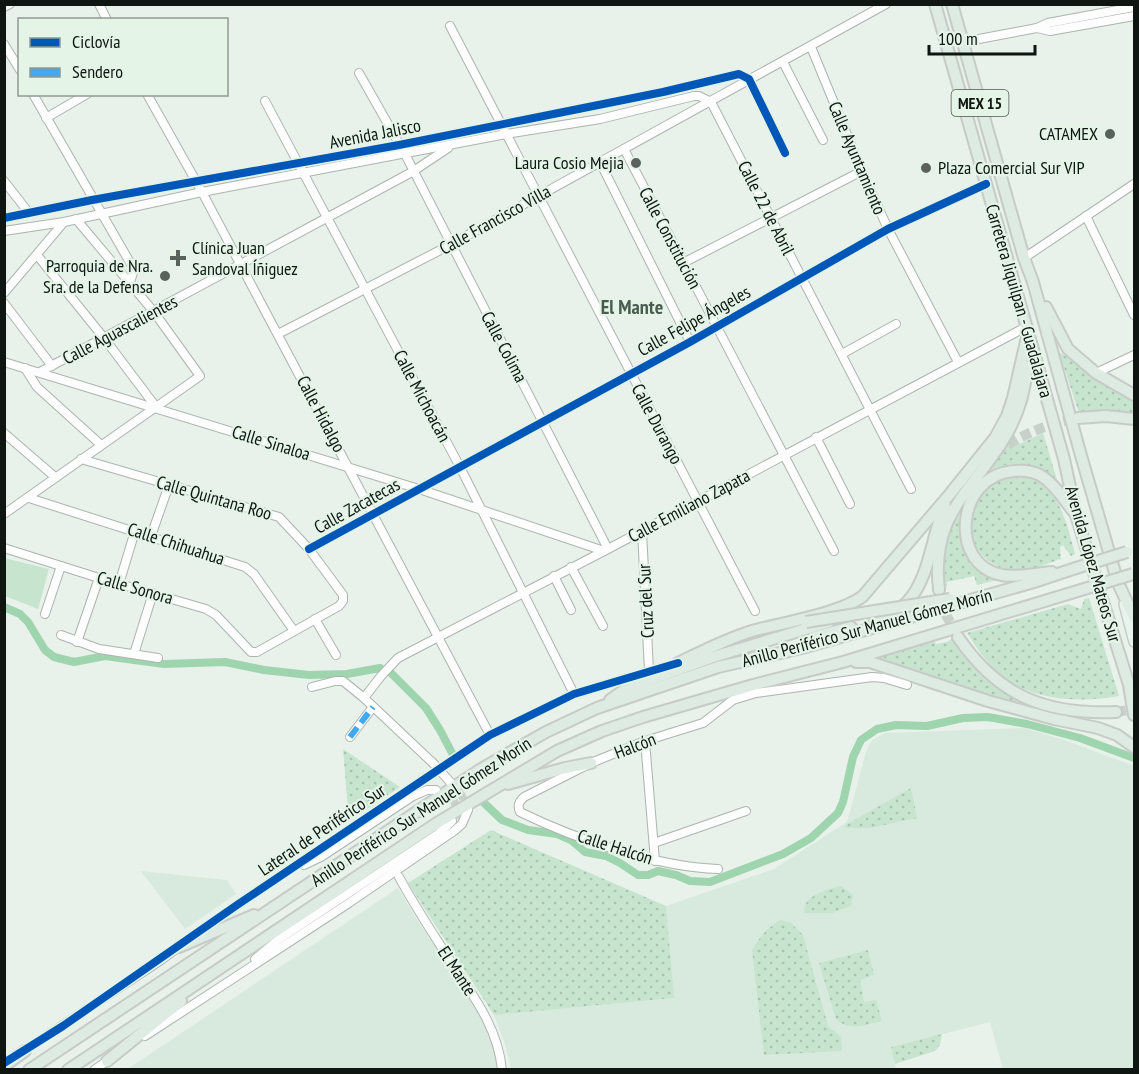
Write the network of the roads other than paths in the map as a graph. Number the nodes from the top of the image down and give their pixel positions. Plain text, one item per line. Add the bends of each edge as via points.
1 (10, 4) edge
2 (99, 4) edge
3 (886, 4) edge
4 (935, 4) edge
5 (952, 4) edge
6 (4, 7) edge
7 (1134, 7) edge
8 (1134, 16) edge
9 (105, 18) edge
10 (450, 26) dead end
11 (1037, 28) junction
12 (963, 42) junction
13 (4, 44) edge
14 (811, 47) junction
15 (783, 62) junction
16 (18, 67) edge
17 (359, 73) dead end
18 (749, 79) junction
19 (34, 96) edge
20 (84, 96) edge
21 (148, 96) edge
22 (265, 101) dead end
23 (711, 102) junction
24 (597, 105) junction
25 (546, 115) junction
26 (46, 118) junction
27 (600, 119) junction
28 (501, 123) junction
29 (549, 128) junction
30 (448, 134) junction
31 (506, 134) junction
32 (823, 140) dead end
33 (399, 145) junction
34 (451, 146) junction
35 (624, 149) junction
36 (785, 153) dead end
37 (405, 154) junction
38 (600, 162) junction
39 (298, 164) junction
40 (862, 171) junction
41 (412, 172) junction
42 (304, 174) junction
43 (4, 181) edge
44 (197, 182) junction
45 (987, 184) junction
46 (1134, 184) edge
47 (202, 192) junction
48 (537, 197) junction
49 (92, 200) junction
50 (29, 213) junction
51 (102, 214) junction
52 (1086, 216) junction
53 (4, 218) edge
54 (327, 218) junction
55 (771, 218) junction
56 (76, 219) junction
57 (64, 222) junction
58 (888, 229) junction
59 (4, 231) edge
60 (450, 245) junction
61 (37, 255) junction
62 (1024, 258) junction
63 (683, 263) junction
64 (241, 264) junction
65 (802, 278) junction
66 (130, 282) junction
67 (1033, 282) junction
68 (365, 289) junction
69 (4, 293) edge
70 (4, 303) edge
71 (154, 312) junction
72 (1134, 315) edge
73 (896, 324) dead end
74 (717, 327) junction
75 (1027, 330) junction
76 (278, 334) junction
77 (104, 338) junction
78 (690, 342) junction
79 (842, 354) junction
80 (1134, 355) edge
81 (4, 362) edge
82 (958, 362) junction
83 (52, 366) junction
84 (25, 368) junction
85 (40, 372) junction
86 (1096, 373) junction
87 (631, 374) junction
88 (1134, 395) edge
89 (156, 408) junction
90 (870, 409) junction
91 (1078, 418) tunnel mouth
92 (1134, 419) edge
93 (544, 421) junction
94 (4, 433) edge
95 (816, 437) junction
96 (100, 444) junction
97 (1080, 452) joint
98 (784, 455) junction
99 (81, 459) junction
100 (1064, 459) joint
101 (349, 467) junction
102 (460, 467) junction
103 (55, 477) junction
104 (169, 485) junction
105 (419, 489) junction
106 (911, 489) dead end
107 (950, 494) junction
108 (29, 498) junction
109 (697, 501) junction
110 (850, 504) dead end
111 (481, 510) junction
112 (6, 511) edge
113 (372, 515) junction
114 (1076, 515) junction
115 (135, 531) junction
116 (642, 531) junction
117 (922, 534) dead end
118 (151, 536) junction
119 (4, 548) edge
120 (309, 549) junction
121 (606, 550) junction
122 (834, 551) dead end
123 (1131, 552) edge
124 (61, 566) junction
125 (571, 567) junction
126 (1076, 568) junction
127 (1134, 574) edge
128 (554, 576) junction
129 (99, 578) junction
130 (1034, 582) junction
131 (1118, 583) junction
132 (119, 584) junction
133 (939, 590) tunnel mouth
134 (524, 592) junction
135 (153, 593) junction
136 (571, 610) dead end
137 (755, 611) dead end
138 (45, 615) dead end
139 (1134, 617) edge
140 (315, 619) junction
141 (603, 626) dead end
142 (294, 631) junction
143 (61, 635) dead end
144 (958, 637) tunnel mouth
145 (438, 638) junction
146 (77, 642) junction
147 (1134, 642) edge
148 (134, 654) junction
149 (336, 655) dead end
150 (713, 657) junction
151 (158, 658) dead end
152 (843, 662) junction
153 (678, 663) junction
154 (718, 667) junction
155 (649, 671) junction
156 (787, 676) junction
157 (907, 685) dead end
158 (1129, 685) junction
159 (312, 687) dead end
160 (756, 693) junction
161 (574, 694) junction
162 (364, 698) junction
163 (1134, 702) edge
164 (373, 706) junction
165 (597, 708) junction
166 (1116, 712) tunnel mouth
167 (1134, 715) edge
168 (490, 735) junction
169 (350, 737) dead end
170 (645, 741) junction
171 (1134, 747) edge
172 (591, 763) junction
173 (439, 769) junction
174 (451, 783) tunnel mouth
175 (494, 788) junction
176 (436, 790) dead end
177 (518, 807) joint
178 (468, 810) dead end
179 (746, 811) dead end
180 (452, 821) dead end
181 (654, 843) junction
182 (655, 861) junction
183 (718, 869) dead end
184 (399, 877) dead end
185 (276, 880) junction
186 (279, 904) junction
187 (179, 947) junction
188 (239, 954) junction
189 (226, 983) junction
190 (25, 1051) joint
191 (106, 1061) junction
192 (4, 1065) edge
193 (29, 1070) edge
194 (68, 1070) edge
195 (94, 1070) edge
196 (502, 1070) edge

1 - 6 street
2 - 9 street
3 - 14 street, Avenida Jalisco
4 - 45 highway, Carretera Jiquilpan - Guadalajara / MEX 15
5 - 12 highway, Carretera Jiquilpan - Guadalajara / MEX 15
7 - 11 street
8 - 11 street via 1050,31
10 - 28 street, Calle Durango
11 - 12 street
12 - 62 highway, Carretera Jiquilpan - Guadalajara / MEX 15
13 - 16 street
14 - 15 street, Avenida Jalisco
14 - 40 street, Calle Ayuntamiento
15 - 18 street, Avenida Jalisco
15 - 32 street
17 - 33 street, Calle Colima
18 - 23 street, Avenida Jalisco
18 - 24 street, Avenida Jalisco via 733,75
18 - 36 street
19 - 26 street
20 - 26 street
21 - 44 street, Calle Hidalgo
22 - 39 street, Calle Michoacán
23 - 27 street, Avenida Jalisco via 694,96
23 - 35 street, Calle Francisco Villa
23 - 55 street, Calle 22 de Abril
24 - 25 street, Avenida Jalisco
24 - 27 street
25 - 28 street, Avenida Jalisco
25 - 29 street
26 - 49 street
27 - 29 street, Avenida Jalisco
28 - 30 street, Avenida Jalisco
28 - 31 street, Calle Durango
29 - 31 street, Avenida Jalisco
30 - 33 street, Avenida Jalisco
30 - 34 street
31 - 34 street, Avenida Jalisco
31 - 48 street, Calle Durango
33 - 37 street, Calle Colima
33 - 39 street, Avenida Jalisco
34 - 37 street, Avenida Jalisco
34 - 41 street, Calle Aguascalientes
35 - 38 street, Calle Francisco Villa
35 - 63 street, Calle Constitución
37 - 41 street, Calle Colima
37 - 42 street, Avenida Jalisco
38 - 48 street, Calle Francisco Villa
38 - 78 street
39 - 42 street, Calle Michoacán
39 - 44 street, Avenida Jalisco
40 - 55 street
40 - 58 street, Calle Ayuntamiento
41 - 54 street, Calle Aguascalientes
41 - 60 street, Calle Colima
42 - 47 street, Avenida Jalisco
42 - 54 street, Calle Michoacán
43 - 50 street
44 - 47 street, Calle Hidalgo
44 - 49 street, Avenida Jalisco
45 - 58 street, Calle Felipe Ángeles
45 - 75 highway, Carretera Jiquilpan - Guadalajara / MEX 15
46 - 52 street
47 - 51 street, Avenida Jalisco
47 - 64 street, Calle Hidalgo
48 - 60 street, Calle Francisco Villa
48 - 87 street, Calle Durango
49 - 50 street, Avenida Jalisco
49 - 51 street
50 - 53 street, Avenida Jalisco
51 - 56 street, Avenida Jalisco
51 - 66 street via 132,266
52 - 62 street
52 - 72 street
54 - 64 street, Calle Aguascalientes
54 - 68 street, Calle Michoacán
55 - 63 street
55 - 65 street, Calle 22 de Abril
56 - 57 street, Avenida Jalisco
56 - 66 street
57 - 59 street, Avenida Jalisco
57 - 61 street
58 - 65 street, Calle Felipe Ángeles
58 - 82 street, Calle Ayuntamiento
60 - 68 street, Calle Francisco Villa
60 - 93 street, Calle Colima
61 - 69 street
61 - 77 street
62 - 67 highway, Carretera Jiquilpan - Guadalajara / MEX 15
63 - 74 street, Calle Constitución
64 - 71 street, Calle Aguascalientes
64 - 76 street, Calle Hidalgo
65 - 74 street, Calle Felipe Ángeles
65 - 79 street, Calle 22 de Abril
66 - 71 street
67 - 86 highway via 1068,349
67 - 97 highway, Carretera Jiquilpan - Guadalajara / MEX 15
68 - 76 street, Calle Francisco Villa
68 - 102 street, Calle Michoacán
70 - 83 street
71 - 77 street, Calle Aguascalientes
71 - 89 street via 200,376
73 - 79 street
74 - 78 street, Calle Felipe Ángeles
74 - 98 street, Calle Constitución
75 - 82 street, Calle Emiliano Zapata
75 - 100 highway, Carretera Jiquilpan - Guadalajara / MEX 15
75 - 107 highway via 1020,374 1007,416 988,448
75 - 133 highway via 1027,375 1021,402 1000,446 951,513 939,552
76 - 101 street, Calle Hidalgo
77 - 83 street, Calle Aguascalientes
77 - 89 street
78 - 87 street, Calle Felipe Ángeles
79 - 90 street, Calle 22 de Abril
80 - 86 street
81 - 84 street, Calle Sinaloa
82 - 90 street, Calle Emiliano Zapata
83 - 85 street, Calle Aguascalientes
84 - 85 street, Calle Sinaloa
84 - 96 street via 37,387
85 - 89 street, Calle Sinaloa
86 - 88 highway
87 - 93 street, Calle Felipe Ángeles
87 - 109 street, Calle Durango
89 - 96 street
89 - 101 street, Calle Sinaloa
90 - 95 street, Calle Emiliano Zapata
90 - 106 street, Calle 22 de Abril
91 - 92 highway
93 - 102 street, Calle Felipe Ángeles
93 - 121 street, Calle Colima
94 - 103 street
95 - 98 street, Calle Emiliano Zapata
95 - 110 street
96 - 99 street
97 - 131 highway, Avenida López Mateos Sur / MEX 15
98 - 109 street, Calle Emiliano Zapata
98 - 122 street, Calle Constitución
99 - 103 street
99 - 104 street, Calle Quintana Roo
100 - 114 highway, Avenida López Mateos Sur / MEX 15
101 - 105 street, Calle Sinaloa
101 - 113 street, Calle Hidalgo
102 - 105 street, Calle Felipe Ángeles
102 - 111 street, Calle Michoacán
103 - 108 street
104 - 118 street
104 - 120 street, Calle Quintana Roo via 279,517
105 - 111 street, Calle Sinaloa
105 - 113 street, Calle Zacatecas
107 - 153 highway via 858,601 741,635
107 - 154 highway via 938,521 926,570 903,607 879,620
108 - 112 street
108 - 115 street, Calle Chihuahua
109 - 116 street, Calle Emiliano Zapata
109 - 137 street, Calle Durango
111 - 121 street, Calle Sinaloa
111 - 134 street, Calle Michoacán
113 - 120 street, Calle Zacatecas
113 - 145 street, Calle Hidalgo
114 - 126 highway via 1044,478 1018,471 997,475 979,488 965,521 971,551 992,572 1016,576
114 - 158 highway, Avenida López Mateos Sur / MEX 15
115 - 118 street, Calle Chihuahua
115 - 132 street
116 - 121 street, Calle Emiliano Zapata
116 - 155 street, Cruz del Sur
117 - 150 highway via 858,609 844,617
118 - 142 street, Calle Chihuahua via 245,567
119 - 124 street, Calle Sonora
120 - 140 street, Calle Quintana Roo via 343,596 339,606
121 - 125 street, Calle Emiliano Zapata
123 - 126 highway, Anillo Periférico Sur Manuel Gómez Morín, bridge
124 - 129 street, Calle Sonora
124 - 138 street
125 - 128 street, Calle Emiliano Zapata
125 - 141 street
126 - 130 highway, Anillo Periférico Sur Manuel Gómez Morín
127 - 152 highway, Anillo Periférico Sur Manuel Gómez Morín, bridge
128 - 134 street, Calle Emiliano Zapata
128 - 136 street
129 - 132 street, Calle Sonora
129 - 146 street
130 - 153 highway, bridge via 806,622
130 - 154 highway, Anillo Periférico Sur Manuel Gómez Morín via 802,648
131 - 139 highway
131 - 147 main road, Avenida López Mateos Sur / MEX 15
132 - 135 street, Calle Sonora
134 - 145 street, Calle Emiliano Zapata
134 - 161 street, Calle Michoacán
135 - 142 street, Calle Sonora via 206,609 252,652
135 - 148 street
140 - 142 street
140 - 149 street
143 - 146 street
144 - 166 highway via 993,676 1023,697 1065,710
145 - 162 street, Calle Emiliano Zapata via 398,658
145 - 168 street, Calle Hidalgo
146 - 148 street via 99,650
148 - 151 street
150 - 153 highway
150 - 165 highway via 627,688
152 - 156 highway, Anillo Periférico Sur Manuel Gómez Morín
152 - 171 highway via 870,662 988,701 1098,728
153 - 155 street, Lateral de Periférico Sur
154 - 165 highway, Anillo Periférico Sur Manuel Gómez Morín
155 - 161 street, Lateral de Periférico Sur
156 - 160 highway
156 - 175 highway, Anillo Periférico Sur Manuel Gómez Morín via 602,731 557,751
157 - 160 street, Halcón via 872,677
158 - 163 main road, Avenida López Mateos Sur / MEX 15
158 - 167 highway
159 - 162 street via 342,681
160 - 170 street, Halcón via 733,700 703,723
161 - 168 street, Lateral de Periférico Sur
162 - 164 street
164 - 169 street
164 - 173 street
165 - 186 highway, Anillo Periférico Sur Manuel Gómez Morín via 481,769
168 - 173 street, Lateral de Periférico Sur
170 - 172 street, Halcón
170 - 181 street
172 - 175 highway
172 - 177 street, Halcón via 524,797
173 - 174 street
173 - 185 street, Lateral de Periférico Sur
175 - 188 highway, Anillo Periférico Sur Manuel Gómez Morín
176 - 185 street via 413,796 321,857
177 - 182 street, Calle Halcón via 520,812 585,838
178 - 189 street via 454,831
179 - 181 street
180 - 189 street via 279,940
181 - 182 street
182 - 183 street, Calle Halcón
184 - 196 street, El Mante via 488,1018 501,1053
185 - 187 street, Lateral de Periférico Sur
186 - 187 highway
186 - 193 highway, Anillo Periférico Sur Manuel Gómez Morín
187 - 190 street, Lateral de Periférico Sur
188 - 191 highway
188 - 194 highway, Anillo Periférico Sur Manuel Gómez Morín
189 - 191 street
190 - 192 highway
191 - 195 street

